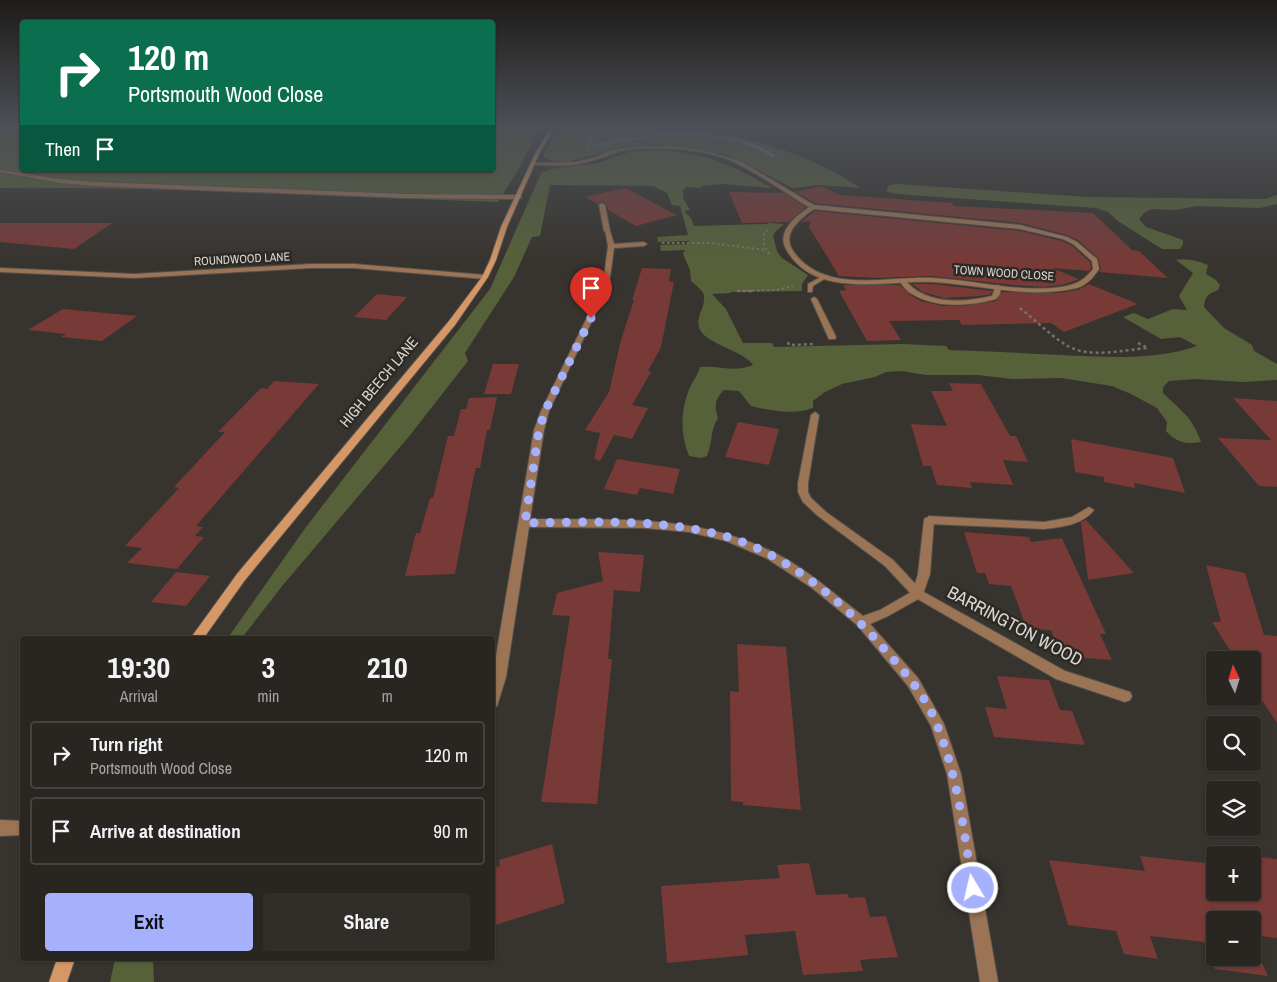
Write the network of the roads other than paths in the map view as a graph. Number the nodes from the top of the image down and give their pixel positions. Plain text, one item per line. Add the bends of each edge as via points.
1 (11, 173) edge
2 (529, 173) edge
3 (756, 173) edge
4 (518, 197) junction
5 (602, 205) dead end
6 (813, 207) junction
7 (644, 244) dead end
8 (611, 246) junction
9 (0, 270) edge
10 (485, 277) junction
11 (824, 278) junction
12 (902, 280) junction
13 (998, 286) junction
14 (810, 291) dead end
15 (814, 299) dead end
16 (832, 337) dead end
17 (815, 414) dead end
18 (1088, 510) dead end
19 (525, 523) junction
20 (918, 594) junction
21 (861, 622) junction
22 (198, 636) edge
23 (495, 693) edge
24 (1125, 696) dead end
25 (0, 828) edge
26 (20, 828) edge
27 (65, 961) edge
28 (58, 982) edge
29 (989, 982) edge

1 - 4 street via 96,184
2 - 4 street, HIGH BEECH LANE
3 - 6 street, TOWN WOOD CLOSE
4 - 10 street, HIGH BEECH LANE
5 - 8 street
6 - 11 street, TOWN WOOD CLOSE via 790,227 787,249
6 - 13 street, TOWN WOOD CLOSE via 1020,228 1065,238 1095,260 1096,270 1078,286 1057,289
7 - 8 street
8 - 19 street via 606,285 545,411 539,430
9 - 10 street, ROUNDWOOD LANE via 148,276 347,266
10 - 22 street, HIGH BEECH LANE via 452,323 241,577
11 - 12 street, TOWN WOOD CLOSE via 851,282
11 - 14 street via 810,284
12 - 13 street, TOWN WOOD CLOSE
12 - 13 street via 916,294 950,301 994,298
15 - 16 street
17 - 20 street, BARRINGTON WOOD via 803,484 807,500 889,563
18 - 20 street via 1078,519 1038,526 929,520 924,574
19 - 21 street via 644,524 689,528 729,538 770,555 816,585
19 - 23 street
20 - 21 street via 884,614
20 - 24 street, BARRINGTON WOOD via 1061,675
21 - 29 street via 913,682 940,732 954,774
25 - 26 street
27 - 28 street

